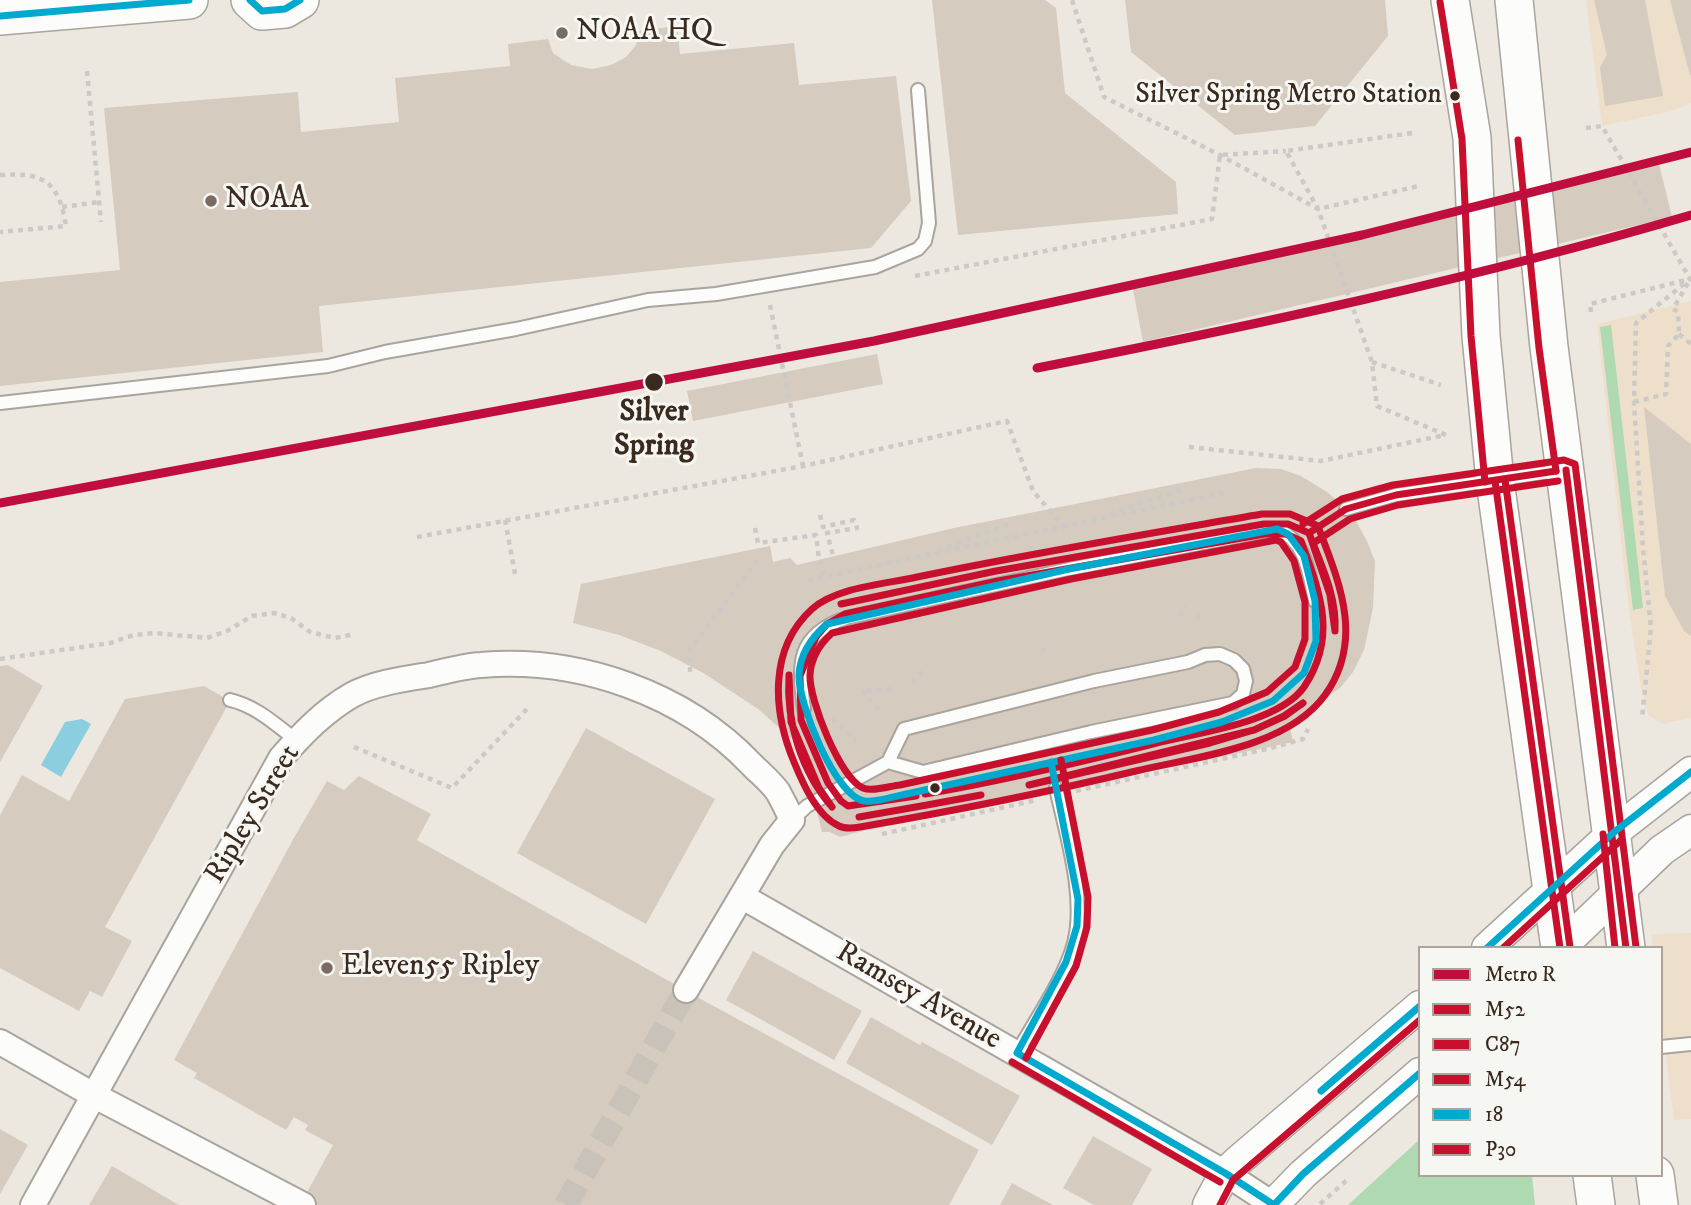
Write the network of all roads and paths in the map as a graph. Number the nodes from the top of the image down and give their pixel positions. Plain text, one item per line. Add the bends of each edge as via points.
1 (190, 0) edge
2 (250, 0) edge
3 (300, 0) edge
4 (1072, 0) edge
5 (1450, 0) edge
6 (1514, 0) edge
7 (0, 16) edge
8 (87, 71) dead end
9 (918, 90) dead end
10 (1586, 128) dead end
11 (1412, 133) dead end
12 (1286, 151) junction
13 (1220, 155) junction
14 (0, 175) edge
15 (1419, 187) dead end
16 (100, 202) junction
17 (62, 207) junction
18 (1318, 209) junction
19 (102, 222) dead end
20 (0, 232) edge
21 (904, 278) dead end
22 (1691, 279) edge
23 (770, 304) dead end
24 (1591, 312) dead end
25 (1679, 334) junction
26 (1691, 344) edge
27 (1373, 362) junction
28 (1441, 385) dead end
29 (1634, 401) junction
30 (0, 403) edge
31 (1189, 447) dead end
32 (803, 466) junction
33 (1566, 470) junction
34 (1496, 481) junction
35 (1186, 488) dead end
36 (1228, 492) dead end
37 (1346, 509) dead end
38 (820, 514) dead end
39 (505, 520) junction
40 (1089, 521) junction
41 (1009, 524) dead end
42 (1063, 526) junction
43 (755, 528) dead end
44 (418, 537) dead end
45 (925, 555) junction
46 (760, 557) dead end
47 (834, 559) dead end
48 (515, 575) dead end
49 (824, 576) junction
50 (808, 580) dead end
51 (1315, 601) dead end
52 (1185, 605) dead end
53 (1200, 611) dead end
54 (1180, 615) dead end
55 (1198, 619) dead end
56 (355, 634) dead end
57 (1047, 644) dead end
58 (1042, 652) dead end
59 (0, 659) edge
60 (923, 670) dead end
61 (690, 672) dead end
62 (912, 682) dead end
63 (895, 688) dead end
64 (230, 700) dead end
65 (527, 709) dead end
66 (804, 709) dead end
67 (879, 710) dead end
68 (832, 719) dead end
69 (1642, 719) dead end
70 (1308, 729) dead end
71 (296, 740) junction
72 (856, 740) dead end
73 (354, 747) dead end
74 (1267, 749) dead end
75 (888, 762) junction
76 (1691, 772) edge
77 (1056, 788) dead end
78 (792, 820) junction
79 (1691, 830) edge
80 (1613, 834) junction
81 (1552, 889) junction
82 (1619, 889) junction
83 (743, 897) junction
84 (1489, 946) edge
85 (1560, 946) edge
86 (1562, 946) edge
87 (1626, 946) edge
88 (686, 990) tunnel mouth
89 (1418, 1008) edge
90 (0, 1042) edge
91 (1691, 1044) edge
92 (1663, 1047) edge
93 (1017, 1053) junction
94 (1418, 1075) edge
95 (95, 1096) junction
96 (1225, 1173) junction
97 (1591, 1177) edge
98 (1655, 1177) edge
99 (33, 1205) edge
100 (303, 1205) edge
101 (1208, 1205) edge
102 (1274, 1205) edge
103 (1596, 1205) edge
104 (1658, 1205) edge

1 - 7 main road
2 - 3 main road via 262,11 285,9
4 - 13 path via 1104,97
5 - 34 main road via 1472,138 1481,336
6 - 33 main road
8 - 16 path
9 - 30 lane via 929,223 925,240 918,249 875,267 648,300 328,366
10 - 22 path via 1602,126
11 - 12 path
12 - 13 path
12 - 18 path
13 - 18 path
13 - 21 path via 1212,219
14 - 17 path via 23,174 43,180 53,188
15 - 18 path
16 - 17 path
16 - 19 path
17 - 20 path via 66,226
18 - 27 path
22 - 24 path via 1590,304
22 - 25 path via 1672,309 1678,312
22 - 29 path via 1636,323
23 - 32 path
25 - 26 path
25 - 29 path via 1668,346 1667,394
27 - 28 path
27 - 31 path via 1377,406 1446,435 1321,461
29 - 69 path via 1651,628
32 - 39 path
32 - 42 path via 1007,421 1033,491
33 - 34 lane
33 - 80 main road
34 - 37 lane via 1396,495
34 - 81 main road
35 - 40 path
36 - 40 path
38 - 47 path via 823,527 855,520 857,528 827,533
39 - 44 path
39 - 48 path
40 - 42 path
41 - 45 path
42 - 45 path
43 - 49 path via 758,543 816,535
45 - 49 path
46 - 61 path via 690,649
49 - 50 path
51 - 66 lane via 1304,556 1288,534 1277,529 1069,569 827,624 813,636 803,655 799,675
52 - 54 path
53 - 55 path
56 - 59 path via 335,638 310,632 291,618 274,613 252,616 207,638 134,635 110,643
57 - 58 path
60 - 62 path
63 - 67 path via 862,691
64 - 71 lane via 258,711
65 - 73 path via 452,788
68 - 72 path
70 - 74 path via 1304,739
71 - 78 street, Ripley Street via 323,714 354,694 392,682 480,664 569,668 649,694 710,728 777,791
71 - 95 street, Ripley Street via 281,758
75 - 75 lane via 923,772 1233,703 1246,681 1234,660 1220,654 1205,655 904,729
75 - 78 lane via 807,806
76 - 80 street
77 - 93 lane via 1078,899 1077,926 1066,962
78 - 83 street
79 - 82 street
80 - 81 street
80 - 82 main road
81 - 84 street
81 - 85 main road
82 - 86 street
82 - 87 main road
83 - 88 street
83 - 93 street, Ramsey Avenue
89 - 96 street
90 - 95 street
91 - 92 lane
93 - 96 street, Ramsey Avenue
94 - 102 street via 1303,1174
95 - 99 street, Ripley Street
95 - 100 street
96 - 101 street
96 - 102 street, Ramsey Avenue
97 - 103 main road
98 - 104 main road

